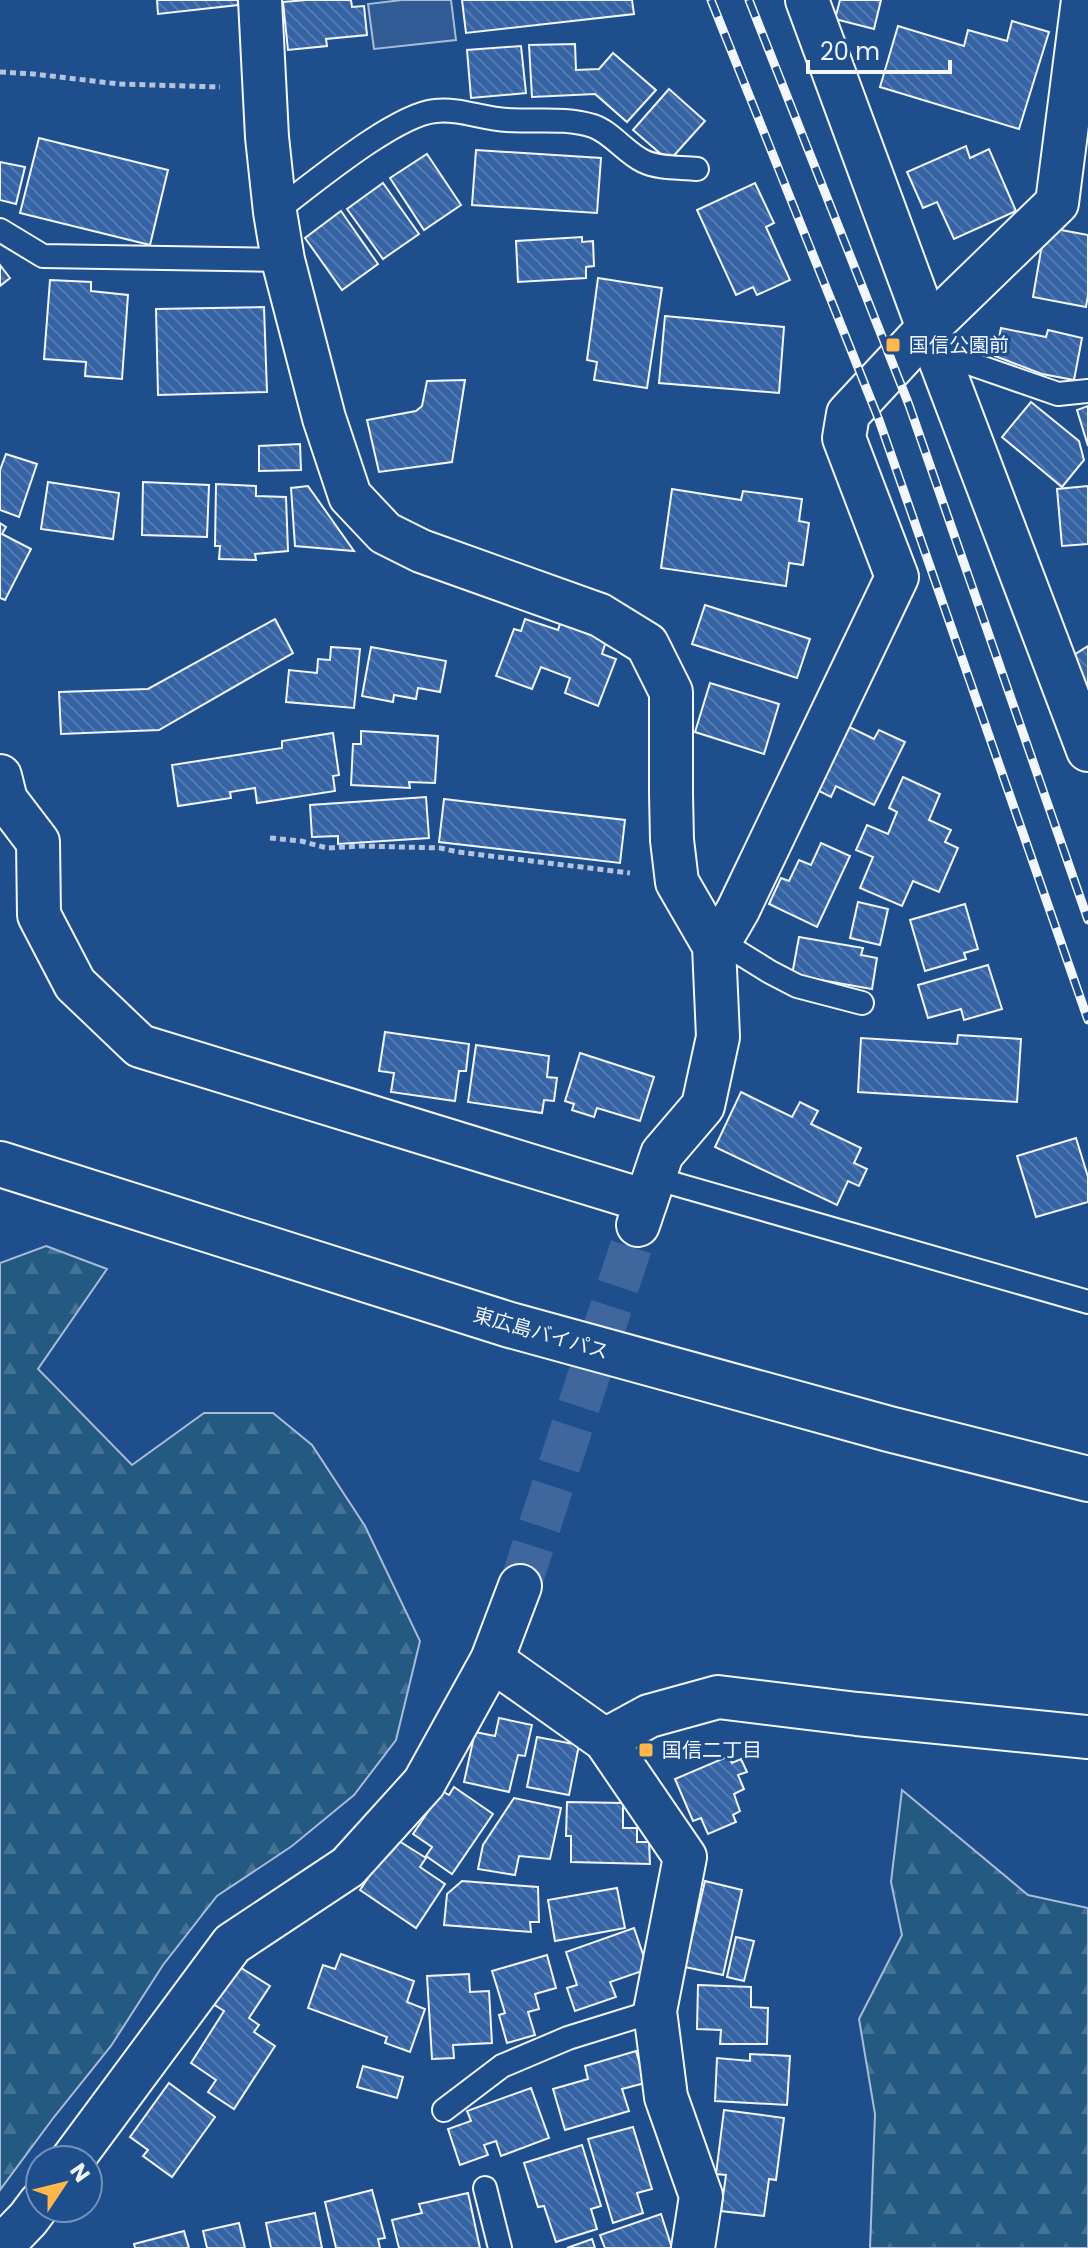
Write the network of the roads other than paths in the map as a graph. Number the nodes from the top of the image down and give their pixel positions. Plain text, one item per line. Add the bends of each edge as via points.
1 (260, 0) edge
2 (807, 0) edge
3 (1083, 0) edge
4 (697, 169) dead end
5 (275, 212) junction
6 (0, 230) edge
7 (283, 260) junction
8 (932, 340) junction
9 (1088, 391) edge
10 (1088, 750) edge
11 (0, 776) edge
12 (717, 944) junction
13 (862, 1003) dead end
14 (0, 1164) edge
15 (646, 1202) junction
16 (1088, 1302) edge
17 (1088, 1479) edge
18 (520, 1586) tunnel mouth
19 (492, 1660) junction
20 (1088, 1737) edge
21 (605, 1740) junction
22 (655, 2011) junction
23 (444, 2110) dead end
24 (84, 2144) edge
25 (485, 2188) dead end
26 (24, 2223) edge
27 (2, 2248) edge
28 (500, 2248) edge
29 (693, 2248) edge

1 - 5 street
2 - 8 street
3 - 8 street via 1057,203
4 - 5 lane via 643,161 595,126 434,111 406,120 363,147
5 - 7 street
6 - 7 lane via 43,256
7 - 12 street via 350,496 376,524 421,551 600,615 647,644 671,692 677,882
8 - 9 lane via 1058,394
8 - 10 street
8 - 12 street via 848,414 844,438 897,577
11 - 15 street via 6,800 38,842 39,915 75,984 140,1046
12 - 13 lane via 797,986
12 - 15 street via 718,1037 703,1106 662,1154
14 - 17 highway, 東広島バイパス via 510,1325
15 - 16 lane
18 - 19 street
19 - 21 street
19 - 24 street via 424,1783 348,1867 232,1944
20 - 21 street via 718,1697 649,1716
21 - 22 street via 685,1857
22 - 23 lane via 568,2038 502,2066
22 - 29 street via 666,2097 701,2196
25 - 28 lane
26 - 27 street

